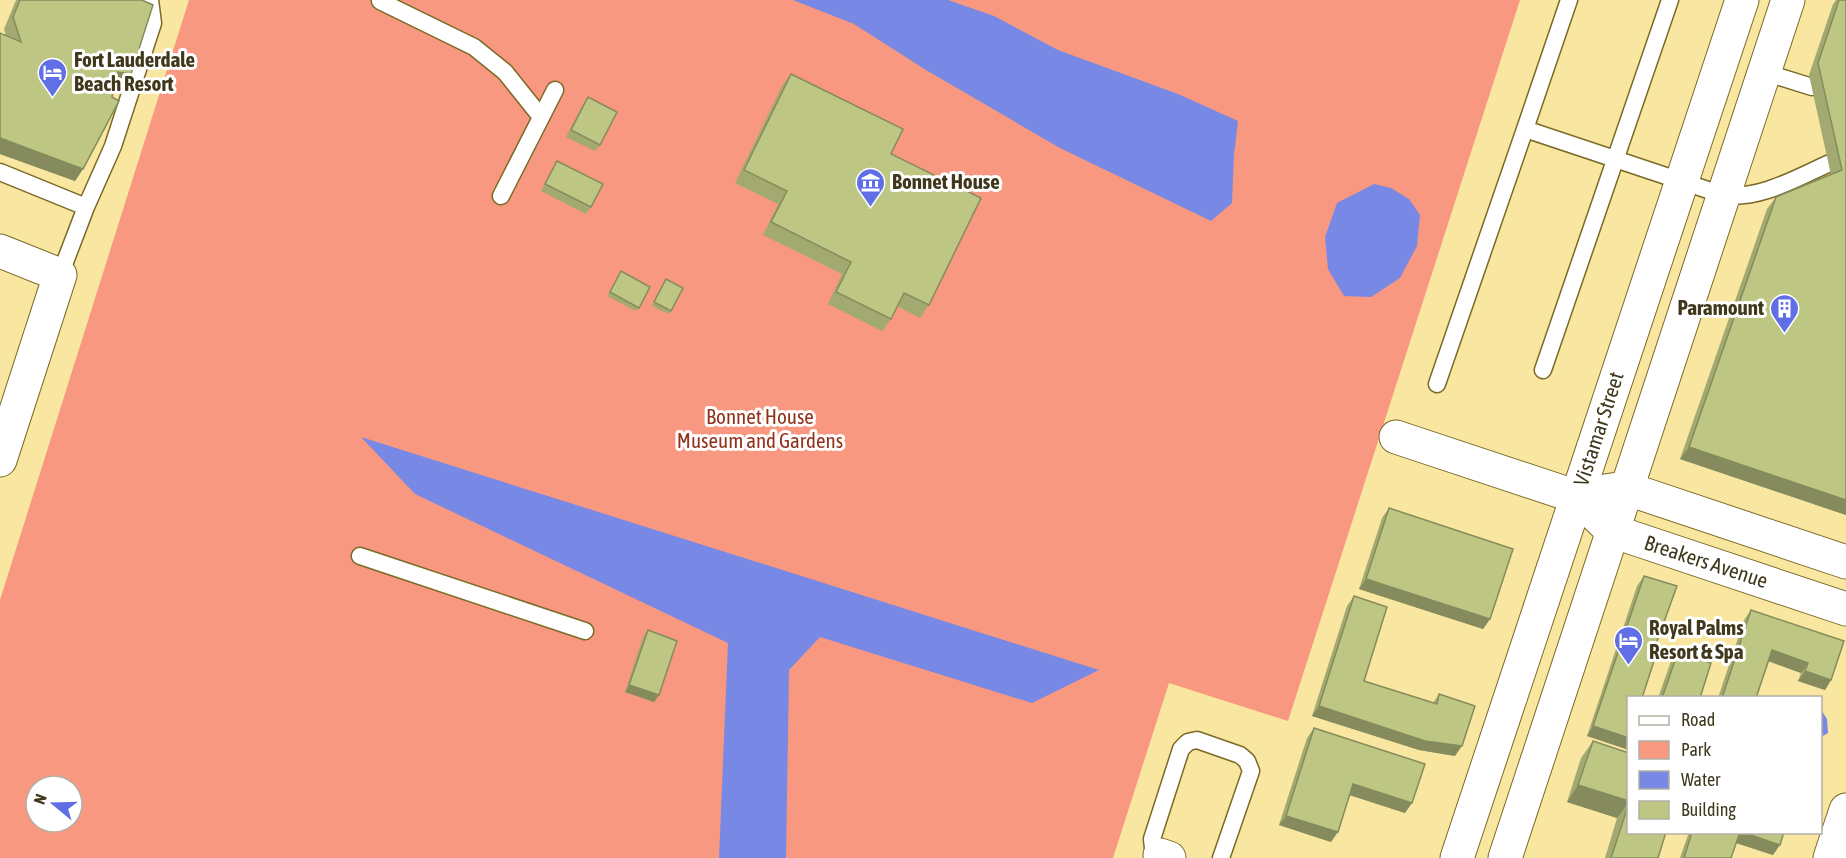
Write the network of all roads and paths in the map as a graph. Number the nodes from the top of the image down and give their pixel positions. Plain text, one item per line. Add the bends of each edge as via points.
1 (150, 0) edge
2 (1569, 0) edge
3 (1670, 0) edge
4 (1742, 0) edge
5 (1788, 0) edge
6 (380, 1) edge
7 (1723, 59) junction
8 (1764, 72) junction
9 (1812, 87) dead end
10 (555, 90) dead end
11 (541, 117) junction
12 (1525, 129) junction
13 (1615, 159) junction
14 (1830, 163) dead end
15 (0, 172) edge
16 (1682, 182) junction
17 (1723, 195) junction
18 (501, 196) dead end
19 (86, 207) junction
20 (0, 251) edge
21 (60, 275) junction
22 (1544, 370) dead end
23 (1437, 384) dead end
24 (1396, 437) dead end
25 (0, 460) edge
26 (1625, 488) junction
27 (1577, 497) junction
28 (1612, 531) junction
29 (360, 556) dead end
30 (1846, 561) edge
31 (1846, 609) edge
32 (585, 631) dead end
33 (1502, 722) junction
34 (1546, 735) junction
35 (1846, 810) edge
36 (1164, 857) edge
37 (1221, 858) edge
38 (1457, 858) edge
39 (1505, 858) edge
40 (1830, 858) edge

1 - 19 lane via 153,23 112,146
2 - 12 lane
3 - 13 lane
4 - 7 street, Vistamar Street
5 - 8 street, Vistamar Street
6 - 11 lane via 474,47 505,72
7 - 8 street
7 - 16 street, Vistamar Street
8 - 9 lane
8 - 17 street, Vistamar Street
10 - 11 lane
11 - 18 lane
12 - 13 lane
12 - 23 lane
13 - 16 lane
13 - 22 lane
14 - 17 lane via 1762,192 1737,197
15 - 19 lane
16 - 17 lane
16 - 27 street, Vistamar Street
17 - 26 street, Vistamar Street
19 - 21 lane
20 - 21 street
21 - 25 street
24 - 27 street, Breakers Avenue
26 - 27 street, Breakers Avenue
26 - 28 street, Vistamar Street
26 - 30 street, Breakers Avenue
27 - 28 street, Breakers Avenue
27 - 33 street, Vistamar Street
28 - 31 street, Breakers Avenue
28 - 34 street, Vistamar Street
29 - 32 lane
33 - 34 street
33 - 38 street, Vistamar Street
34 - 39 street, Vistamar Street
35 - 40 street
36 - 37 lane via 1153,848 1152,839 1181,749 1197,740 1240,755 1251,771

